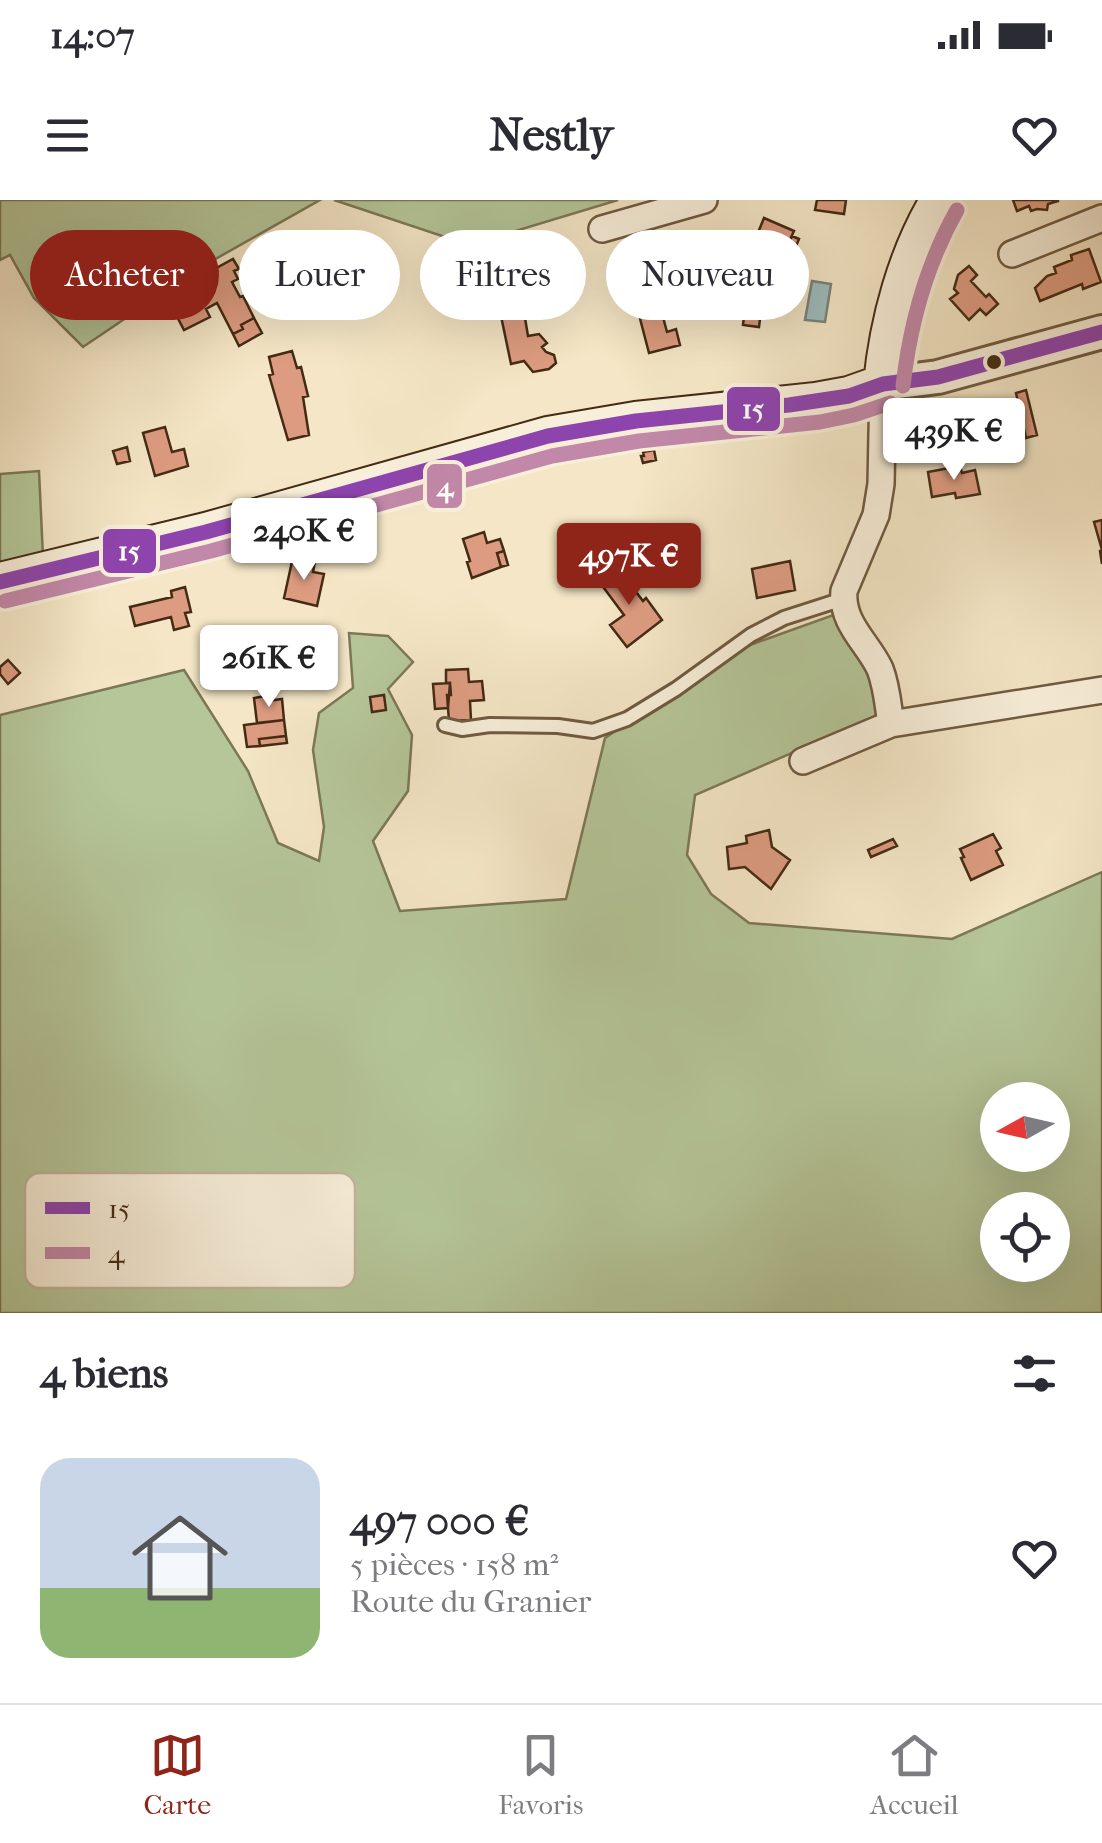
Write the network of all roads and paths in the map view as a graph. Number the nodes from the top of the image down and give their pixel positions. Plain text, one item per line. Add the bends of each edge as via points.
1 (704, 200) edge
2 (940, 200) edge
3 (1102, 218) edge
4 (602, 229) dead end
5 (1012, 254) dead end
6 (1102, 332) edge
7 (883, 384) junction
8 (0, 582) edge
9 (843, 599) junction
10 (1102, 690) edge
11 (891, 724) junction
12 (446, 725) dead end
13 (803, 761) dead end

1 - 4 street
2 - 7 main road via 904,283
3 - 5 street
6 - 7 street via 938,377
7 - 8 main road via 816,402 548,436
7 - 9 street via 882,484
9 - 11 street via 880,670
9 - 12 lane via 751,634 627,719 593,730
10 - 11 street
11 - 13 street

